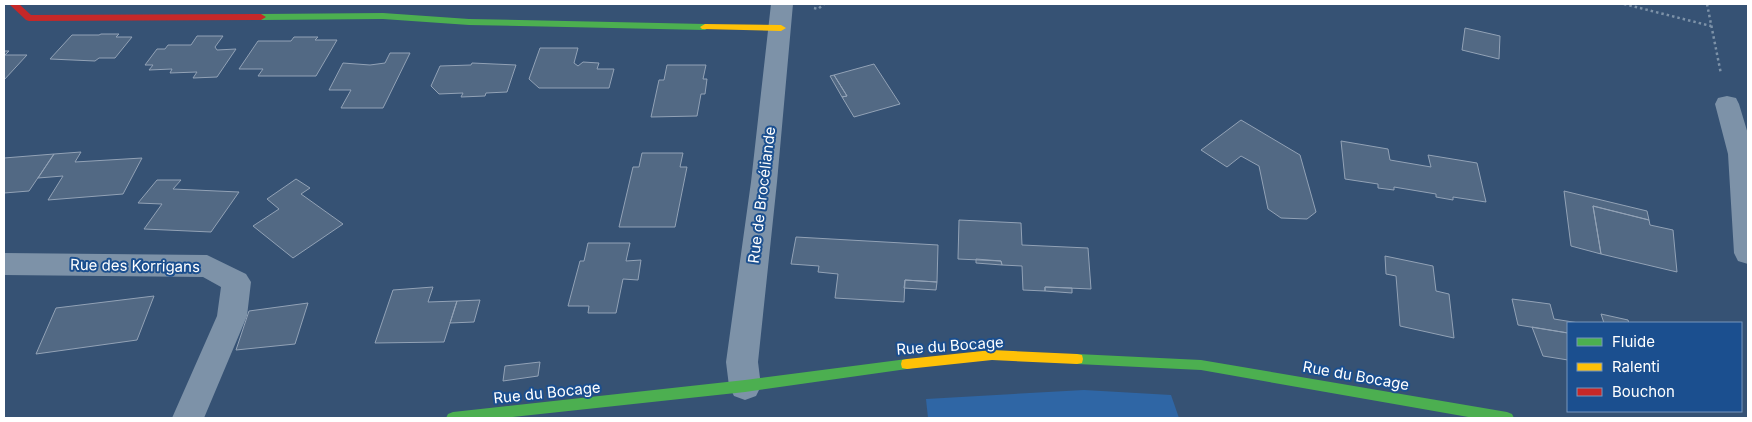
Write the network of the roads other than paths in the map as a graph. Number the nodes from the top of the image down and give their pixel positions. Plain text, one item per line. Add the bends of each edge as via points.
1 (14, 4) edge
2 (781, 16) edge
3 (1726, 104) road end
4 (1748, 253) edge
5 (4, 264) edge
6 (745, 386) junction
7 (188, 418) edge
8 (454, 418) edge
9 (1507, 418) edge

1 - 2 street via 29,18 383,16 469,22
2 - 6 street, Rue de Brocéliande via 742,362
3 - 4 street via 1741,154
5 - 7 street, Rue des Korrigans via 207,266 236,282 232,316
6 - 8 street, Rue du Bocage
6 - 9 street, Rue du Bocage via 866,368 992,356 1202,365

